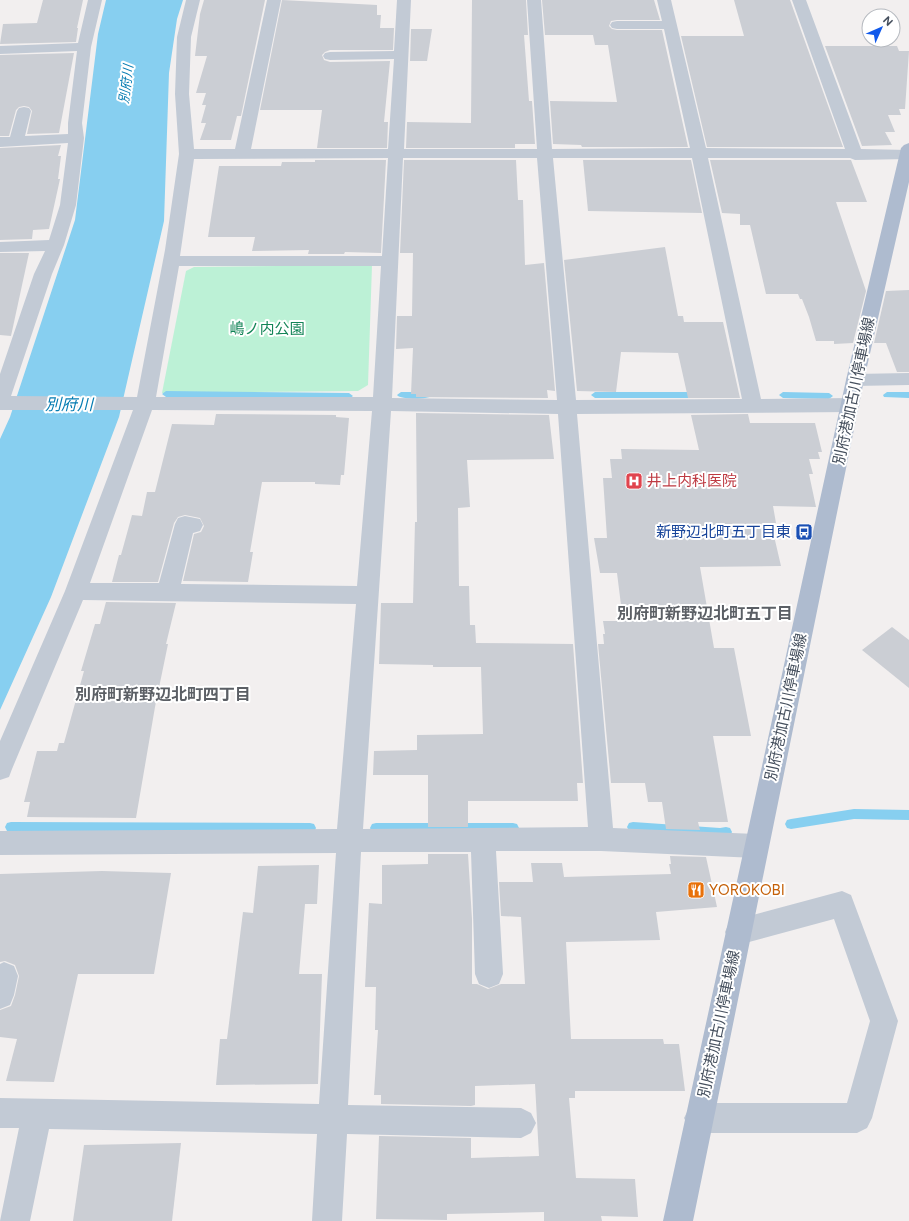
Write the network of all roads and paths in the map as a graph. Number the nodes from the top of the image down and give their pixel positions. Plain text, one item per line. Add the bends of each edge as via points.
1 (95, 0) edge
2 (193, 0) edge
3 (274, 0) edge
4 (404, 0) edge
5 (534, 0) edge
6 (664, 0) edge
7 (799, 0) edge
8 (617, 25) dead end
9 (670, 25) junction
10 (84, 47) junction
11 (0, 50) edge
12 (400, 55) junction
13 (330, 56) dead end
14 (24, 111) dead end
15 (76, 138) junction
16 (0, 142) edge
17 (16, 142) junction
18 (908, 151) edge
19 (699, 152) junction
20 (395, 153) junction
21 (187, 154) junction
22 (242, 154) junction
23 (545, 154) junction
24 (855, 155) junction
25 (56, 245) junction
26 (0, 247) edge
27 (171, 261) junction
28 (389, 261) junction
29 (909, 379) edge
30 (855, 380) junction
31 (0, 402) edge
32 (145, 404) junction
33 (382, 404) junction
34 (850, 405) junction
35 (753, 406) junction
36 (567, 407) junction
37 (193, 525) dead end
38 (76, 591) junction
39 (168, 592) junction
40 (367, 595) junction
41 (0, 769) edge
42 (601, 839) junction
43 (483, 840) junction
44 (349, 841) junction
45 (0, 843) edge
46 (756, 846) junction
47 (738, 932) junction
48 (489, 974) dead end
49 (0, 1113) edge
50 (37, 1113) junction
51 (699, 1118) junction
52 (333, 1120) junction
53 (521, 1123) dead end
54 (15, 1221) edge
55 (328, 1221) edge
56 (678, 1221) edge

1 - 10 street
2 - 21 street via 184,37 182,94
3 - 22 street
4 - 12 street
5 - 23 street
6 - 9 street
7 - 24 street
8 - 9 street
9 - 19 street
10 - 11 street
10 - 15 street via 75,123
12 - 13 street
12 - 20 street
14 - 17 street
15 - 17 street
15 - 25 street via 68,205
16 - 17 street
18 - 24 street
18 - 30 main road, 別府港加古川停車場線
19 - 23 street
19 - 24 street
19 - 35 street
20 - 22 street
20 - 23 street
20 - 28 street
21 - 22 street
21 - 27 street
23 - 36 street
25 - 26 street
25 - 31 street via 43,274
27 - 28 street
27 - 32 street
28 - 33 street
29 - 30 street
30 - 34 main road, 別府港加古川停車場線
31 - 32 street
32 - 33 street
32 - 38 street
33 - 36 street
33 - 40 street
34 - 35 street
34 - 46 main road, 別府港加古川停車場線
35 - 36 street
36 - 42 street
37 - 39 street via 185,524
38 - 39 street
38 - 41 street
39 - 40 street
40 - 44 street
42 - 43 street
42 - 46 street
43 - 44 street
43 - 48 street
44 - 45 street
44 - 52 street
46 - 47 main road, 別府港加古川停車場線
47 - 51 main road, 別府港加古川停車場線
47 - 51 street via 842,904 884,1021 857,1118
49 - 50 street
50 - 52 street
50 - 54 street
51 - 56 main road, 別府港加古川停車場線
52 - 53 street
52 - 55 street

